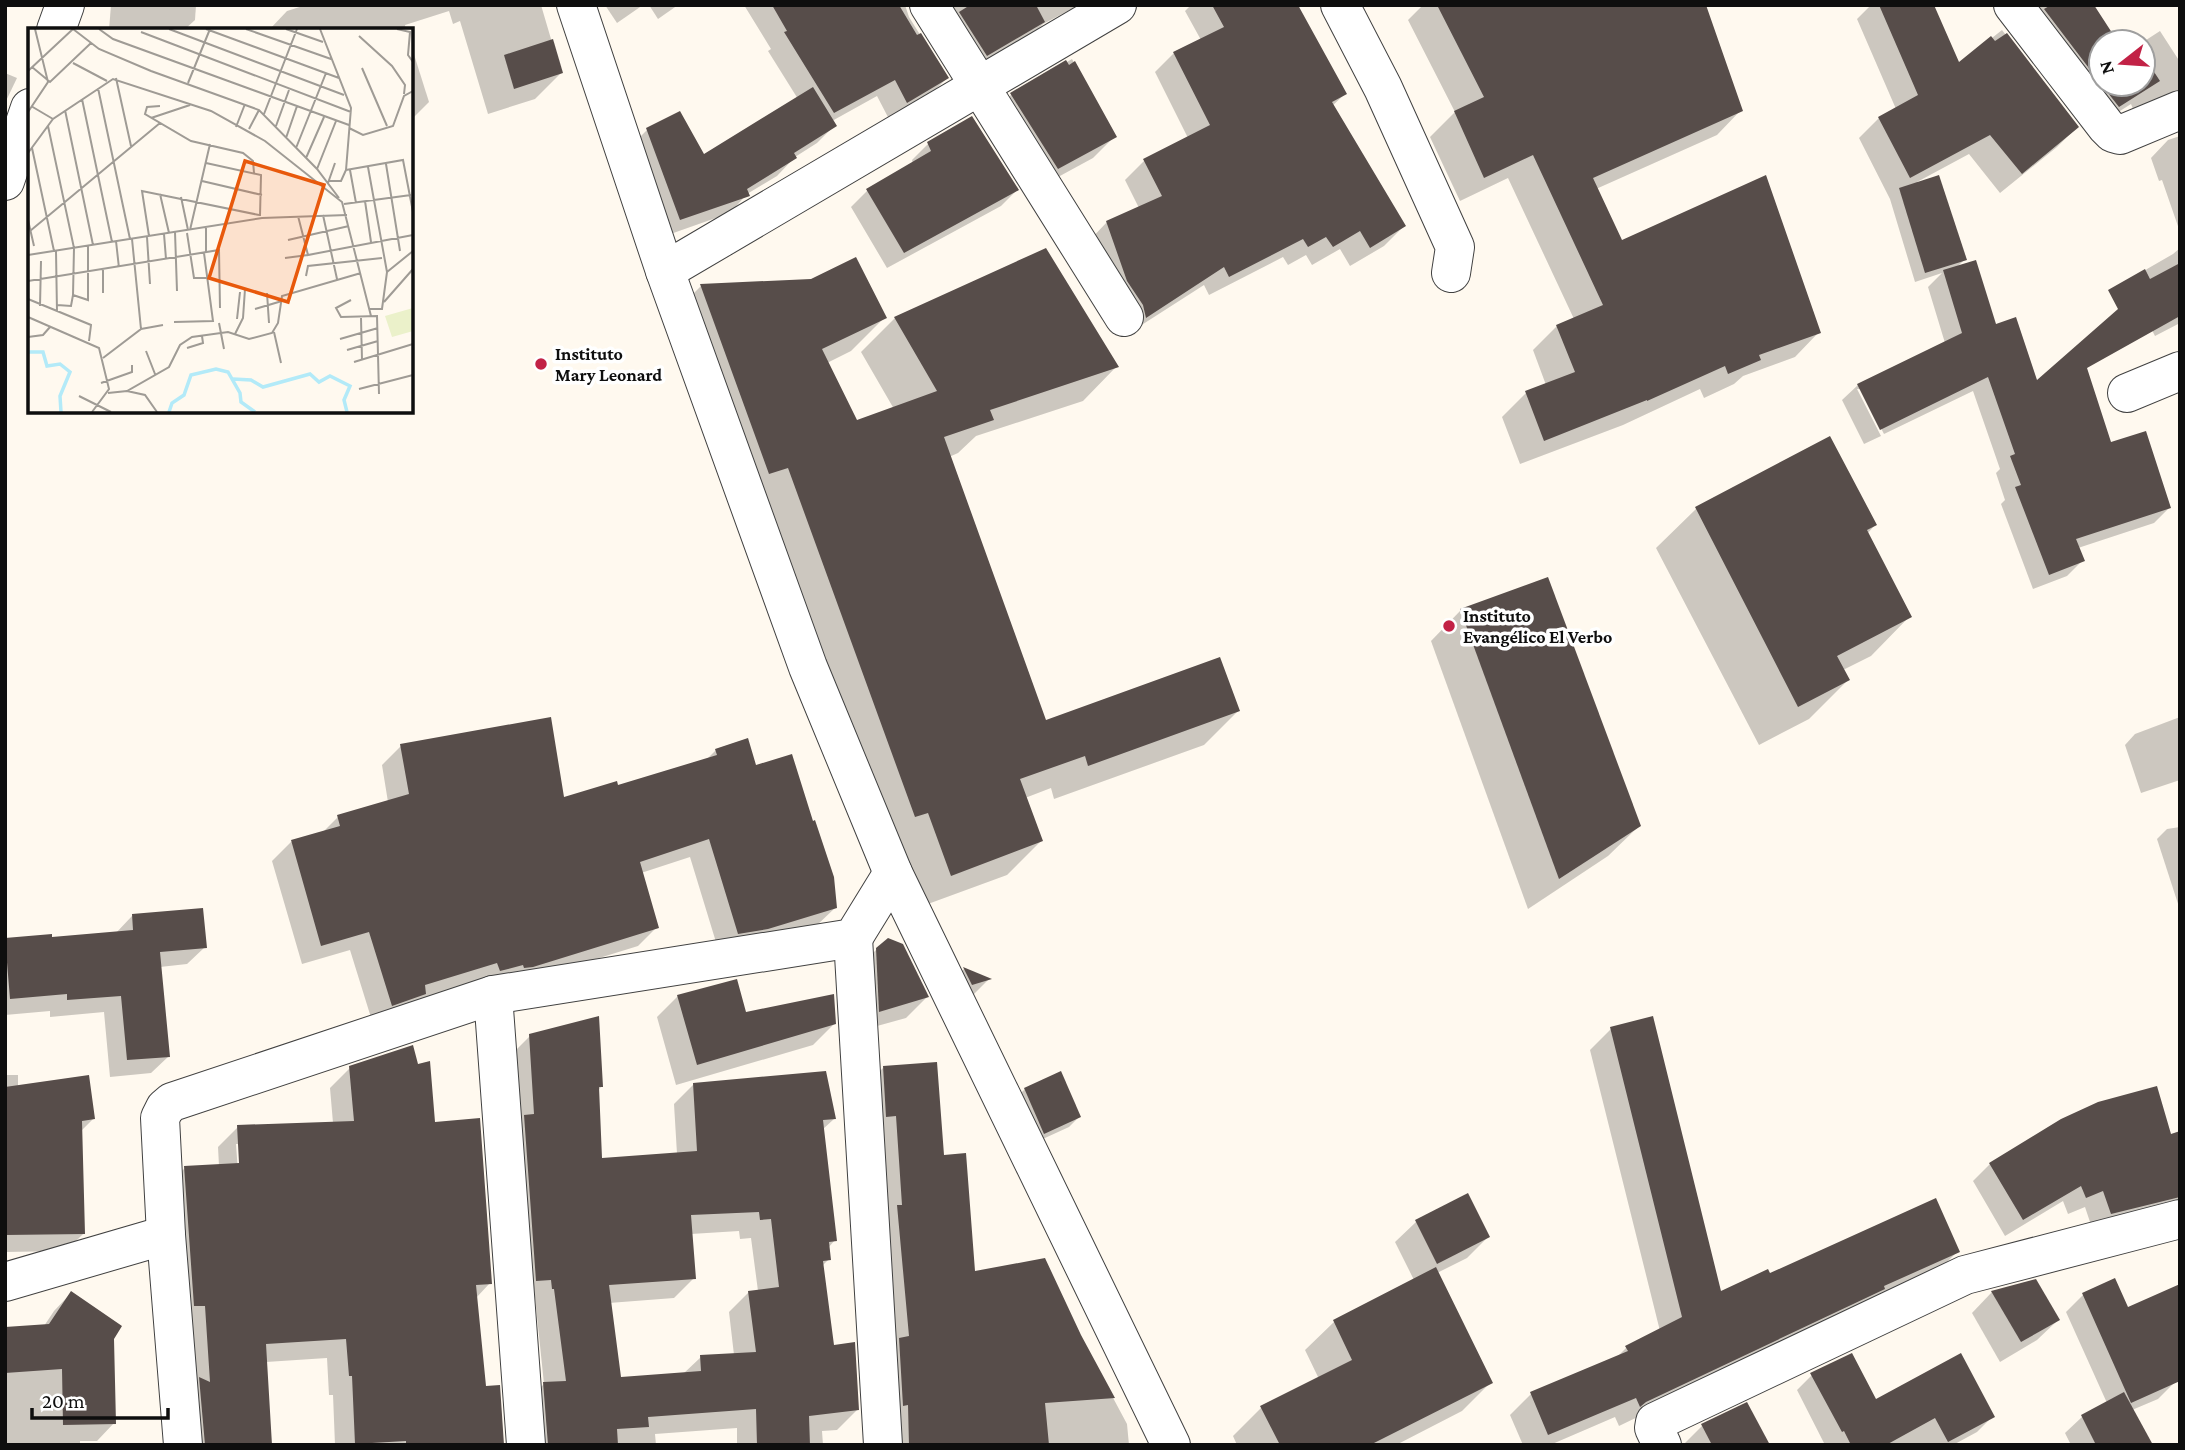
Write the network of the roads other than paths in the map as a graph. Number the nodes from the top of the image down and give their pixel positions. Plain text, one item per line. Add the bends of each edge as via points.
1 (65, 5) edge
2 (576, 5) edge
3 (929, 5) edge
4 (1117, 5) edge
5 (1340, 5) edge
6 (2013, 5) edge
7 (58, 28) edge
8 (980, 87) junction
9 (2180, 110) edge
10 (28, 114) edge
11 (5, 181) edge
12 (665, 271) junction
13 (1451, 273) dead end
14 (1124, 317) dead end
15 (2180, 371) edge
16 (2127, 393) dead end
17 (893, 873) junction
18 (853, 938) junction
19 (493, 995) junction
20 (2180, 1219) edge
21 (166, 1234) junction
22 (5, 1282) edge
23 (183, 1445) edge
24 (526, 1445) edge
25 (883, 1445) edge
26 (1171, 1445) edge
27 (1662, 1445) edge

1 - 7 street
2 - 12 street
3 - 8 street
4 - 8 street
5 - 13 street via 1455,247
6 - 9 street via 2113,133 2120,135
8 - 12 street
8 - 14 street
10 - 11 street
12 - 17 street via 808,667
15 - 16 street
17 - 18 street
17 - 26 street
18 - 19 street
18 - 25 street
19 - 21 street via 172,1102 160,1118
19 - 24 street
20 - 27 street via 1965,1275 1655,1422
21 - 22 street
21 - 23 street

